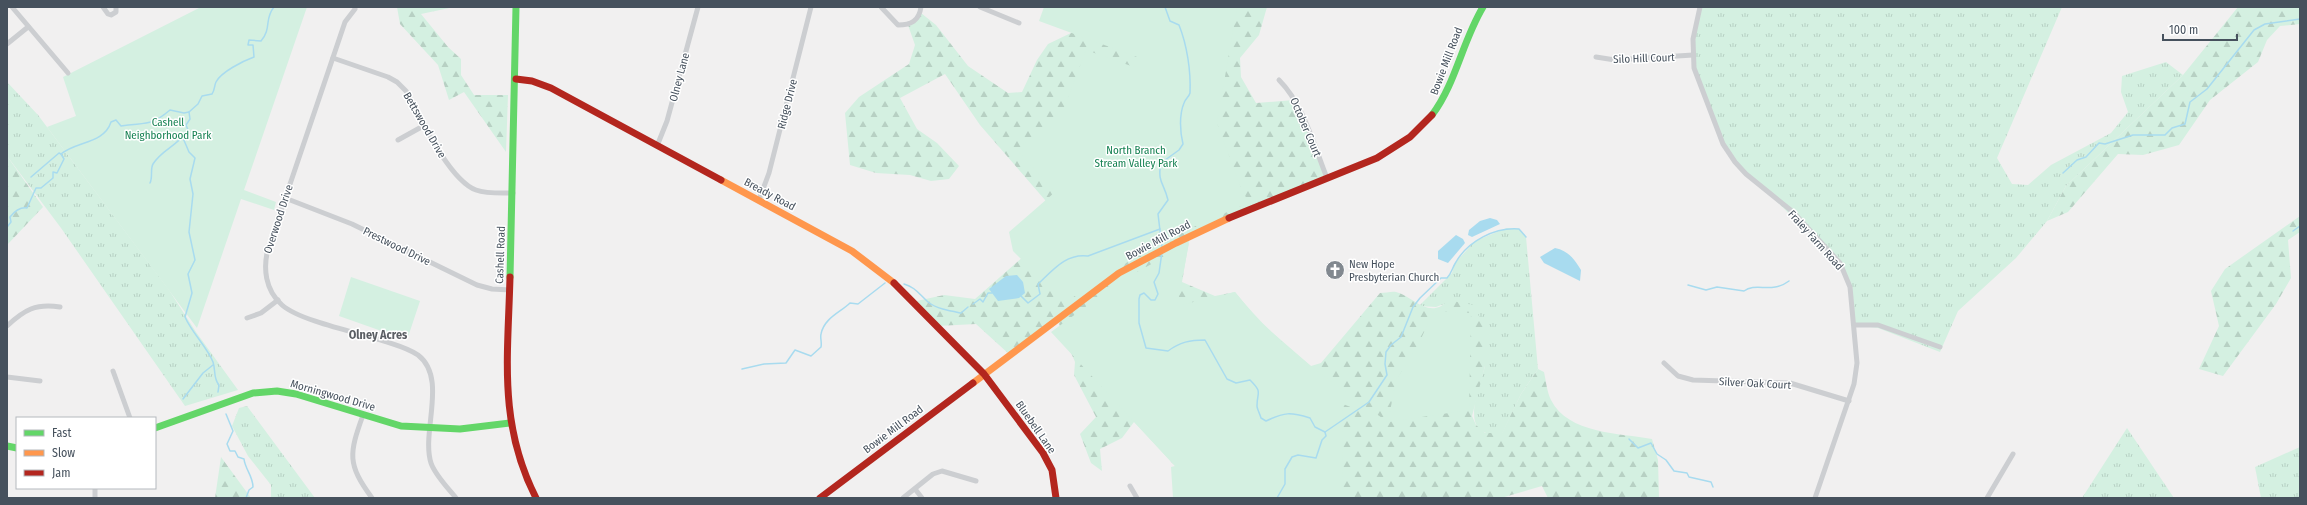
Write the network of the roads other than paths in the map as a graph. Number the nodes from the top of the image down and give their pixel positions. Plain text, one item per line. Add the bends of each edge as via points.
1 (12, 7) edge
2 (103, 7) edge
3 (116, 7) edge
4 (516, 7) edge
5 (698, 7) edge
6 (811, 7) edge
7 (881, 7) edge
8 (922, 7) edge
9 (980, 7) edge
10 (1483, 7) edge
11 (1700, 7) edge
12 (355, 9) dead end
13 (1019, 23) dead end
14 (28, 27) junction
15 (7, 44) edge
16 (1693, 55) junction
17 (1596, 57) dead end
18 (333, 58) junction
19 (68, 73) dead end
20 (516, 79) junction
21 (1279, 80) dead end
22 (425, 125) junction
23 (398, 140) dead end
24 (657, 146) junction
25 (1327, 178) junction
26 (513, 193) junction
27 (285, 198) junction
28 (759, 200) junction
29 (510, 290) junction
30 (278, 300) junction
31 (60, 307) dead end
32 (248, 318) dead end
33 (1855, 325) junction
34 (7, 326) edge
35 (1940, 347) dead end
36 (1664, 363) dead end
37 (113, 371) dead end
38 (984, 374) junction
39 (7, 377) edge
40 (40, 381) dead end
41 (1848, 401) junction
42 (363, 415) junction
43 (130, 417) edge
44 (510, 423) junction
45 (156, 428) edge
46 (430, 429) junction
47 (2013, 454) dead end
48 (976, 481) dead end
49 (1130, 486) dead end
50 (914, 489) junction
51 (372, 498) edge
52 (456, 498) edge
53 (536, 498) edge
54 (820, 498) edge
55 (903, 498) edge
56 (922, 498) edge
57 (1056, 498) edge
58 (1137, 498) edge
59 (1815, 498) edge
60 (1987, 498) edge

1 - 14 street
2 - 3 street via 111,15 116,12
4 - 20 street, Cashell Road
5 - 24 street, Olney Lane via 667,121
6 - 28 street, Ridge Drive via 769,173
7 - 8 street via 898,25 914,22
9 - 13 street
10 - 25 street, Bowie Mill Road via 1466,35 1452,81 1443,100 1419,131 1387,153
11 - 16 street, Fraley Farm Road via 1693,39
12 - 18 street, Overwood Drive via 345,22
14 - 15 street
14 - 19 street
16 - 17 street, Silo Hill Court via 1615,60
16 - 33 street, Fraley Farm Road via 1694,68 1728,153 1746,174 1793,212 1840,263 1850,287
18 - 22 street, Bettswood Drive via 397,82 406,91
18 - 27 street, Overwood Drive
20 - 24 street, Bready Road via 532,81 551,88
20 - 26 street, Cashell Road
21 - 25 street, October Court via 1289,90 1302,116
22 - 23 street
22 - 26 street, Bettswood Drive via 450,167 463,183 482,192
24 - 28 street, Bready Road
25 - 38 street, Bowie Mill Road via 1206,227 1154,253 1093,291
26 - 29 street, Cashell Road
27 - 29 street, Prestwood Drive via 352,224 477,285 492,290
27 - 30 street, Overwood Drive via 264,262 268,284
28 - 38 street, Bready Road via 876,267
29 - 44 street, Cashell Road
30 - 32 street
30 - 46 street, Overwood Drive via 289,310 406,348 418,355 425,362 430,375
31 - 34 street via 34,306
33 - 35 street via 1878,326
33 - 41 street, Fraley Farm Road via 1857,363
36 - 41 street, Silver Oak Court via 1678,376 1693,380 1790,384
37 - 43 street
38 - 54 street, Bowie Mill Road
38 - 57 street, Bluebell Lane via 1043,453 1052,470
39 - 40 street
41 - 59 street, Fraley Farm Road
42 - 45 street, Morningwood Drive via 296,394 262,391
42 - 46 street, Morningwood Drive via 401,426
42 - 51 street via 352,454 353,466 357,478
44 - 46 street, Morningwood Drive via 460,429
44 - 53 street, Cashell Road via 517,455
46 - 52 street, Overwood Drive via 431,463
47 - 60 street
48 - 50 street via 942,471 933,474
49 - 58 street
50 - 55 street
50 - 56 street

